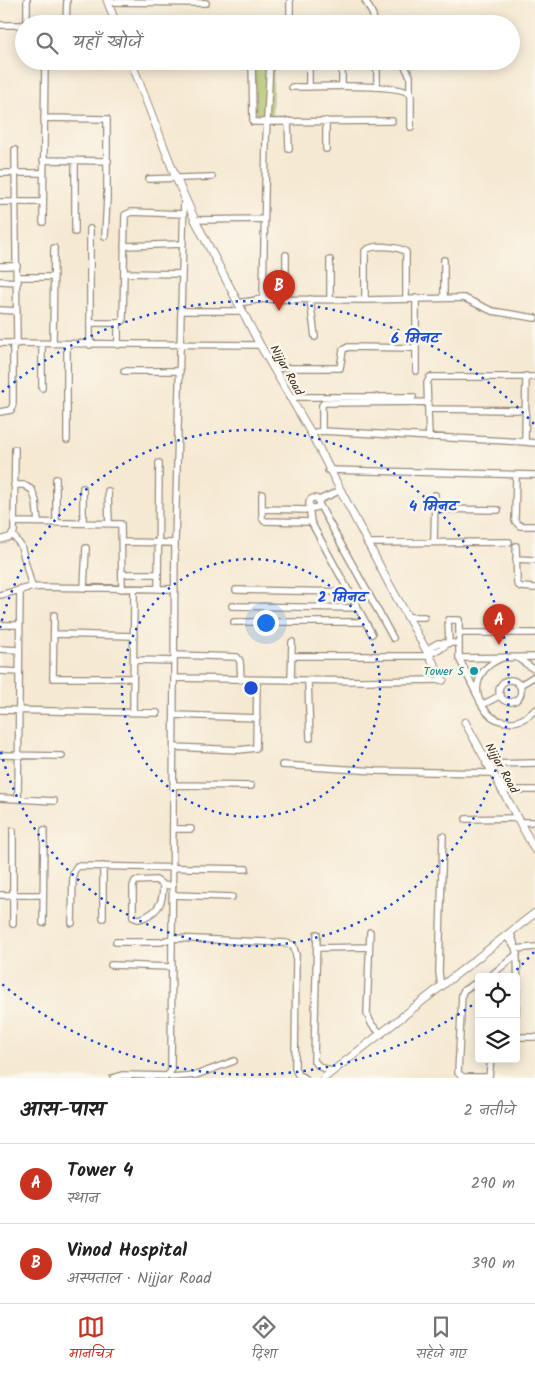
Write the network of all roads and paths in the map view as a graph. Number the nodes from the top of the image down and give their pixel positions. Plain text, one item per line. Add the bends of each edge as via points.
1 (28, 0) edge
2 (67, 0) edge
3 (290, 0) edge
4 (365, 0) edge
5 (108, 1) edge
6 (206, 3) dead end
7 (26, 15) edge
8 (66, 15) edge
9 (113, 15) edge
10 (290, 15) edge
11 (373, 15) edge
12 (15, 24) edge
13 (0, 25) edge
14 (45, 70) edge
15 (134, 70) edge
16 (252, 70) edge
17 (270, 70) edge
18 (309, 70) edge
19 (342, 70) edge
20 (378, 70) edge
21 (407, 70) edge
22 (342, 86) junction
23 (292, 87) dead end
24 (309, 87) junction
25 (377, 87) junction
26 (410, 92) junction
27 (44, 118) junction
28 (288, 121) junction
29 (267, 122) junction
30 (326, 122) junction
31 (392, 122) dead end
32 (411, 127) dead end
33 (289, 149) dead end
34 (326, 149) dead end
35 (15, 150) dead end
36 (43, 160) junction
37 (108, 161) junction
38 (75, 162) junction
39 (0, 173) edge
40 (16, 173) junction
41 (43, 173) junction
42 (212, 177) dead end
43 (176, 178) junction
44 (149, 179) dead end
45 (184, 197) junction
46 (0, 202) edge
47 (16, 202) junction
48 (43, 202) junction
49 (184, 214) junction
50 (264, 219) junction
51 (195, 220) junction
52 (43, 222) dead end
53 (90, 229) dead end
54 (75, 232) dead end
55 (105, 236) dead end
56 (183, 244) junction
57 (124, 246) junction
58 (54, 248) dead end
59 (286, 255) dead end
60 (330, 260) dead end
61 (444, 260) dead end
62 (0, 266) edge
63 (18, 266) junction
64 (124, 273) junction
65 (181, 274) junction
66 (54, 278) junction
67 (18, 279) junction
68 (0, 282) edge
69 (444, 297) junction
70 (406, 298) junction
71 (416, 298) junction
72 (263, 299) junction
73 (286, 299) junction
74 (310, 299) junction
75 (330, 300) junction
76 (365, 300) junction
77 (238, 302) junction
78 (0, 310) edge
79 (17, 311) junction
80 (181, 311) junction
81 (243, 311) junction
82 (535, 318) edge
83 (90, 322) junction
84 (118, 324) junction
85 (316, 337) dead end
86 (0, 344) edge
87 (15, 344) junction
88 (42, 344) junction
89 (53, 344) junction
90 (67, 344) junction
91 (90, 345) junction
92 (118, 345) junction
93 (260, 345) junction
94 (180, 346) junction
95 (416, 348) junction
96 (273, 368) junction
97 (124, 371) dead end
98 (180, 371) junction
99 (416, 371) dead end
100 (526, 376) junction
101 (535, 377) edge
102 (42, 388) dead end
103 (289, 397) junction
104 (413, 397) dead end
105 (428, 405) junction
106 (526, 410) junction
107 (0, 412) edge
108 (322, 431) junction
109 (311, 434) junction
110 (428, 438) junction
111 (67, 440) dead end
112 (526, 442) junction
113 (535, 443) edge
114 (15, 449) dead end
115 (159, 463) dead end
116 (328, 470) junction
117 (516, 475) junction
118 (535, 475) edge
119 (56, 479) dead end
120 (14, 485) junction
121 (83, 488) dead end
122 (108, 490) dead end
123 (339, 491) junction
124 (262, 494) dead end
125 (435, 494) dead end
126 (319, 502) junction
127 (309, 508) junction
128 (262, 509) junction
129 (435, 509) junction
130 (498, 510) dead end
131 (15, 522) junction
132 (38, 522) junction
133 (56, 522) junction
134 (82, 522) junction
135 (311, 522) junction
136 (109, 523) junction
137 (535, 526) edge
138 (13, 535) junction
139 (0, 540) edge
140 (122, 542) junction
141 (434, 542) junction
142 (509, 542) dead end
143 (175, 543) junction
144 (367, 543) junction
145 (158, 544) junction
146 (516, 546) dead end
147 (86, 548) dead end
148 (516, 559) junction
149 (535, 560) edge
150 (122, 574) junction
151 (158, 574) junction
152 (32, 587) junction
153 (20, 588) junction
154 (84, 588) junction
155 (535, 588) edge
156 (122, 589) junction
157 (158, 589) junction
158 (174, 589) junction
159 (236, 590) dead end
160 (350, 592) junction
161 (134, 593) dead end
162 (0, 595) edge
163 (232, 606) dead end
164 (358, 608) junction
165 (54, 614) dead end
166 (407, 617) junction
167 (424, 617) dead end
168 (234, 622) dead end
169 (365, 622) junction
170 (0, 625) edge
171 (19, 625) junction
172 (459, 633) junction
173 (535, 633) edge
174 (54, 634) junction
175 (372, 634) dead end
176 (134, 636) junction
177 (393, 638) dead end
178 (292, 642) dead end
179 (449, 643) junction
180 (459, 643) junction
181 (0, 649) edge
182 (18, 650) junction
183 (428, 654) junction
184 (292, 656) junction
185 (506, 657) junction
186 (516, 657) junction
187 (535, 657) edge
188 (174, 658) junction
189 (459, 658) junction
190 (134, 660) junction
191 (535, 670) edge
192 (0, 671) edge
193 (19, 672) junction
194 (535, 676) edge
195 (133, 678) junction
196 (174, 678) junction
197 (241, 680) junction
198 (257, 680) junction
199 (443, 680) joint
200 (291, 681) junction
201 (308, 681) junction
202 (520, 685) junction
203 (501, 695) junction
204 (478, 697) junction
205 (482, 705) junction
206 (0, 710) edge
207 (535, 710) edge
208 (18, 711) junction
209 (133, 712) junction
210 (157, 713) dead end
211 (175, 715) junction
212 (257, 718) junction
213 (465, 722) dead end
214 (310, 738) dead end
215 (174, 747) junction
216 (0, 755) edge
217 (17, 756) junction
218 (62, 756) dead end
219 (535, 763) edge
220 (486, 764) junction
221 (282, 765) dead end
222 (491, 773) junction
223 (174, 785) junction
224 (251, 786) dead end
225 (501, 790) junction
226 (535, 790) edge
227 (0, 798) edge
228 (18, 798) junction
229 (54, 802) dead end
230 (466, 819) dead end
231 (519, 820) junction
232 (535, 822) edge
233 (174, 829) junction
234 (191, 829) dead end
235 (44, 830) dead end
236 (13, 831) dead end
237 (443, 836) dead end
238 (535, 850) edge
239 (103, 866) junction
240 (173, 867) junction
241 (246, 869) dead end
242 (163, 885) junction
243 (173, 886) junction
244 (0, 895) edge
245 (12, 895) junction
246 (43, 895) junction
247 (173, 895) junction
248 (232, 897) dead end
249 (535, 913) edge
250 (103, 918) dead end
251 (43, 922) dead end
252 (72, 923) dead end
253 (12, 924) dead end
254 (370, 932) dead end
255 (317, 934) dead end
256 (508, 934) junction
257 (172, 938) junction
258 (116, 942) dead end
259 (369, 947) junction
260 (535, 947) edge
261 (316, 948) junction
262 (516, 950) junction
263 (112, 965) dead end
264 (172, 967) junction
265 (491, 973) edge
266 (516, 973) edge
267 (475, 983) edge
268 (441, 987) junction
269 (382, 1034) junction
270 (520, 1037) edge
271 (535, 1037) edge
272 (234, 1061) dead end
273 (490, 1063) edge
274 (331, 1071) junction
275 (171, 1076) edge
276 (183, 1077) edge
277 (113, 1078) edge
278 (305, 1078) edge
279 (324, 1078) edge

1 - 7 street
2 - 8 street
3 - 10 street
4 - 11 street
5 - 6 street
5 - 9 street
12 - 13 street
14 - 27 street
15 - 43 street, Nijjar Road
16 - 29 street via 253,122
17 - 29 street
18 - 24 street
19 - 22 street
20 - 25 street
21 - 26 street
22 - 24 street
22 - 25 street
23 - 24 street
25 - 26 street
26 - 32 street
27 - 36 street
27 - 37 street via 106,119
28 - 29 street
28 - 30 street
28 - 33 street
29 - 50 street
30 - 31 street
30 - 34 street
35 - 40 street
36 - 38 street
36 - 41 street
37 - 38 street
37 - 55 street
38 - 54 street
39 - 40 street
40 - 41 street
40 - 47 street
41 - 48 street
42 - 43 street
43 - 44 street
43 - 45 street, Nijjar Road
45 - 49 street
45 - 51 street, Nijjar Road
46 - 47 street
47 - 48 street
47 - 63 street
48 - 52 street
49 - 56 street
49 - 57 street via 127,213
50 - 51 street
50 - 72 street
51 - 77 street, Nijjar Road
53 - 83 street
56 - 57 street
56 - 65 street
57 - 64 street
58 - 66 street
59 - 73 street
60 - 75 street
61 - 69 street
62 - 63 street
63 - 67 street
64 - 65 street
64 - 84 street via 123,320
65 - 80 street
66 - 67 street
66 - 89 street
67 - 68 street
67 - 79 street
69 - 71 street
69 - 82 street via 471,300 492,311
70 - 71 street
70 - 76 street
70 - 76 street via 406,252 400,248 370,248 365,252
71 - 95 street
72 - 73 street
72 - 77 street
73 - 74 street
74 - 75 street
74 - 85 street
75 - 76 street
77 - 81 street, Nijjar Road
78 - 79 street
79 - 87 street
80 - 81 street
80 - 94 street
81 - 93 street, Nijjar Road
83 - 84 street
83 - 91 street
84 - 92 street
86 - 87 street
87 - 88 street
87 - 107 street via 13,404 11,410
88 - 89 street
88 - 102 street
89 - 90 street
90 - 91 street
90 - 111 street
91 - 92 street
92 - 94 street
93 - 94 street
93 - 96 street, Nijjar Road
94 - 98 street
95 - 96 street via 348,347 343,350 340,368
95 - 99 street
96 - 103 street, Nijjar Road
97 - 98 street
98 - 143 street
100 - 101 street
100 - 105 street via 433,376 428,379
100 - 106 street
103 - 104 street
103 - 109 street, Nijjar Road
105 - 106 street
105 - 108 street via 324,403
105 - 110 street
106 - 112 street
108 - 109 street
108 - 110 street
109 - 116 street, Nijjar Road
110 - 112 street
112 - 113 street
114 - 120 street
115 - 145 street
116 - 117 street
116 - 123 street, Nijjar Road
117 - 118 street
117 - 137 street via 515,521 520,526
119 - 133 street
120 - 131 street
120 - 132 street via 24,485 32,490
121 - 134 street
122 - 136 street
123 - 126 street
123 - 144 street, Nijjar Road
124 - 128 street
125 - 129 street
126 - 127 street via 312,498
126 - 177 street
127 - 128 street
127 - 135 street
128 - 135 street via 263,520 267,522
129 - 130 street
129 - 141 street
131 - 132 street
131 - 138 street
132 - 133 street
133 - 134 street
134 - 136 street
135 - 160 street
136 - 140 street via 121,524
138 - 139 street
138 - 152 street via 21,546
140 - 145 street
140 - 150 street
141 - 142 street
141 - 144 street
143 - 145 street
143 - 158 street
144 - 166 street, Nijjar Road
145 - 151 street
146 - 148 street
147 - 154 street
148 - 149 street
148 - 155 street via 517,585
150 - 151 street
150 - 156 street
151 - 157 street
152 - 153 street
152 - 154 street
153 - 162 street
153 - 171 street
154 - 156 street
156 - 157 street
157 - 158 street
158 - 188 street
159 - 160 street
160 - 164 street
161 - 176 street
163 - 164 street
164 - 169 street
165 - 174 street
166 - 167 street
166 - 183 street, Nijjar Road
168 - 169 street
169 - 175 street
170 - 171 street
171 - 182 street
172 - 173 street
172 - 179 street via 458,620 448,620
172 - 180 street
174 - 176 street
174 - 195 street via 53,678
176 - 190 street
178 - 184 street
179 - 180 street
179 - 183 street via 435,644
180 - 189 street
181 - 182 street
182 - 193 street
183 - 184 street
183 - 199 street, Nijjar Road
184 - 200 street
185 - 186 street
185 - 189 street
185 - 204 street via 483,671
186 - 187 street
186 - 191 street
188 - 190 street
188 - 196 street
188 - 197 street via 237,657
189 - 204 street
190 - 195 street
192 - 193 street
193 - 208 street
194 - 202 street
195 - 209 street
196 - 197 street
196 - 211 street
197 - 198 street
198 - 200 street
198 - 212 street
199 - 201 street
200 - 201 street
201 - 214 street
202 - 203 street via 515,680 505,681 500,686
202 - 203 street via 521,692 514,701 507,701
203 - 205 street
204 - 205 street
205 - 207 street via 502,722 521,720
206 - 208 street
208 - 209 street
208 - 217 street
209 - 210 street
211 - 212 street
211 - 215 street
212 - 215 street via 257,743 253,749
213 - 220 street, Nijjar Road
215 - 223 street
216 - 217 street
217 - 218 street
217 - 228 street
219 - 220 street
220 - 222 street, Nijjar Road
221 - 222 street
222 - 225 street, Nijjar Road
223 - 224 street
223 - 233 street
225 - 226 street
225 - 231 street, Nijjar Road
227 - 228 street
228 - 229 street
230 - 231 street
231 - 232 street
231 - 238 street, Nijjar Road
233 - 234 street
233 - 240 street
235 - 246 street
236 - 245 street
237 - 268 street
239 - 240 street
239 - 250 street
239 - 252 street via 75,868
240 - 241 street
240 - 243 street
242 - 242 street via 156,880 135,881 133,917 139,919 156,910 163,898
242 - 243 street
243 - 247 street
244 - 245 street
245 - 246 street
245 - 253 street
246 - 251 street
247 - 248 street
247 - 257 street
249 - 256 street
254 - 259 street
255 - 261 street
256 - 262 street
256 - 268 street
257 - 258 street via 161,942
257 - 264 street
257 - 278 street via 293,945 296,956 295,1068
259 - 261 street
259 - 269 street via 366,1014
260 - 262 street
261 - 274 street via 314,1061
262 - 265 street
262 - 266 street
263 - 264 street
264 - 275 street
267 - 273 street via 462,994 458,1073 463,1077 489,1077
268 - 269 street
269 - 274 street
270 - 271 street
272 - 276 street
274 - 279 street
275 - 276 street
275 - 277 street

